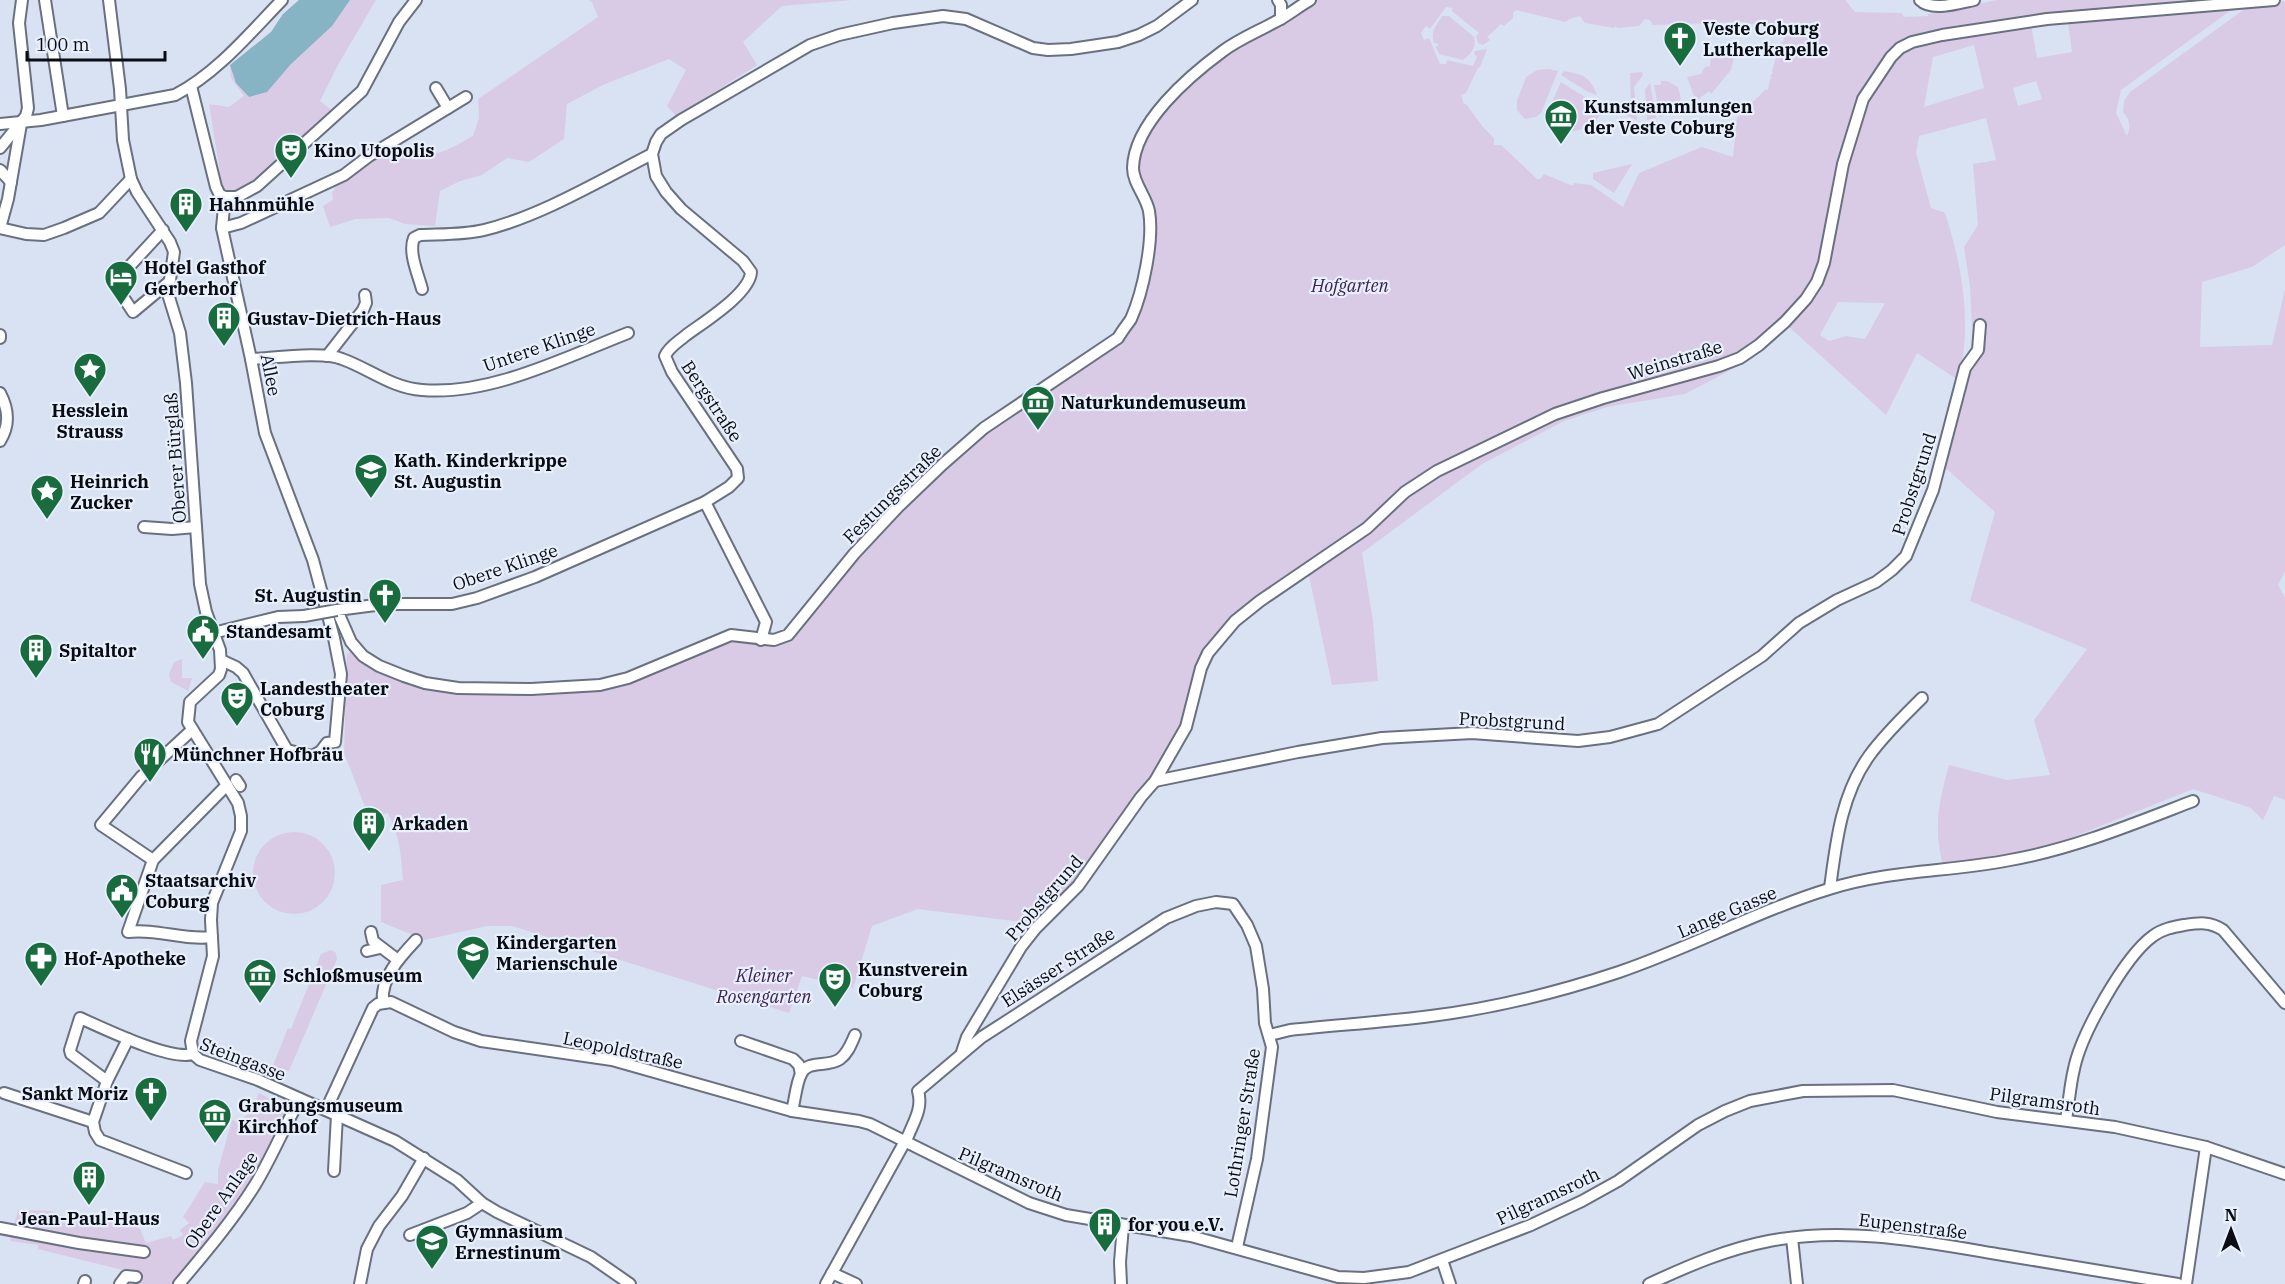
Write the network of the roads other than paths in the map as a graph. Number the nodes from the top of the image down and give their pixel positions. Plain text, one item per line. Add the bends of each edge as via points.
1 (22, 0) edge
2 (45, 0) edge
3 (109, 0) edge
4 (282, 0) edge
5 (416, 0) edge
6 (1192, 0) edge
7 (1278, 0) edge
8 (1310, 0) edge
9 (1920, 0) edge
10 (1974, 0) edge
11 (2274, 0) edge
12 (1281, 19) junction
13 (191, 86) junction
14 (436, 88) dead end
15 (466, 98) dead end
16 (120, 106) junction
17 (448, 108) junction
18 (63, 116) junction
19 (22, 121) junction
20 (0, 124) edge
21 (0, 148) edge
22 (652, 154) junction
23 (0, 170) edge
24 (131, 179) junction
25 (11, 182) junction
26 (225, 197) junction
27 (0, 228) edge
28 (222, 228) junction
29 (163, 230) junction
30 (169, 282) junction
31 (422, 289) dead end
32 (365, 296) dead end
33 (1980, 325) dead end
34 (628, 333) dead end
35 (327, 356) junction
36 (251, 359) junction
37 (0, 393) edge
38 (0, 441) edge
39 (705, 502) junction
40 (144, 527) dead end
41 (195, 527) junction
42 (337, 610) junction
43 (213, 633) junction
44 (761, 640) junction
45 (221, 660) junction
46 (1922, 698) dead end
47 (192, 730) junction
48 (1155, 781) junction
49 (234, 784) junction
50 (2193, 801) dead end
51 (153, 860) junction
52 (1830, 888) junction
53 (1233, 904) joint
54 (371, 932) dead end
55 (212, 937) junction
56 (416, 940) dead end
57 (380, 948) junction
58 (367, 951) dead end
59 (398, 960) junction
60 (383, 1002) junction
61 (2285, 1003) edge
62 (855, 1035) dead end
63 (1270, 1035) junction
64 (128, 1039) junction
65 (741, 1041) dead end
66 (962, 1052) junction
67 (193, 1054) junction
68 (801, 1074) junction
69 (106, 1084) junction
70 (4, 1093) dead end
71 (300, 1099) junction
72 (792, 1111) junction
73 (332, 1113) junction
74 (2066, 1119) junction
75 (859, 1121) joint
76 (93, 1122) junction
77 (904, 1142) junction
78 (2206, 1147) junction
79 (424, 1158) junction
80 (334, 1171) dead end
81 (186, 1173) dead end
82 (2285, 1174) edge
83 (482, 1203) junction
84 (1123, 1226) junction
85 (0, 1228) edge
86 (410, 1235) dead end
87 (1792, 1238) junction
88 (1237, 1248) junction
89 (144, 1252) dead end
90 (1442, 1260) junction
91 (832, 1273) junction
92 (136, 1277) dead end
93 (120, 1284) edge
94 (180, 1284) edge
95 (360, 1284) edge
96 (630, 1284) edge
97 (826, 1284) edge
98 (856, 1284) edge
99 (1120, 1284) edge
100 (1449, 1284) edge
101 (1649, 1284) edge
102 (1797, 1284) edge
103 (2178, 1284) edge
104 (2186, 1284) edge

1 - 19 street via 19,23 28,108
2 - 18 street
3 - 16 street, Oberer Bürglaß
4 - 13 street via 224,59
5 - 26 street via 399,22 362,91 257,186 237,197
6 - 22 street via 1138,35 1071,49 1033,48 966,19 943,16 830,38 810,45 681,120 661,134
7 - 12 street
8 - 12 street, Festungsstraße
9 - 10 street via 1936,6
11 - 48 street, Weinstraße via 2047,19 1942,35 1900,48 1863,99 1843,164 1824,263 1817,282 1785,322 1740,358 1556,414 1437,471 1405,492 1367,528 1260,601 1220,638 1201,668 1186,727
12 - 44 street, Festungsstraße via 1223,50 1186,81 1145,130 1133,170 1148,207 1149,243 1137,301 1118,338 975,436 898,507 788,635
13 - 16 street via 161,99
13 - 26 street via 216,187
14 - 17 street
15 - 17 street
16 - 18 street
16 - 24 street, Oberer Bürglaß
17 - 28 street via 344,175
18 - 19 street
19 - 20 street
19 - 21 street
19 - 25 street
22 - 31 street via 550,205 496,226 414,238 413,255
22 - 39 street, Bergstraße via 656,176 666,192 751,272 748,284 736,297 665,356 737,469 738,478
23 - 25 street
24 - 27 street via 99,213 44,235
24 - 29 street, Oberer Bürglaß
25 - 27 street
26 - 28 street, Allee
28 - 36 street, Allee
29 - 30 street, Oberer Bürglaß via 175,260
29 - 30 street via 114,283 133,312
30 - 41 street, Oberer Bürglaß via 186,383
32 - 35 street via 363,310
33 - 48 street, Probstgrund via 1978,350 1965,368 1933,490 1906,556 1876,582 1799,623 1762,656 1658,724 1578,741 1472,733 1382,738
34 - 35 street, Untere Klinge via 530,371 474,386 435,391 407,388 343,359
35 - 36 street, Untere Klinge
36 - 45 street, Allee via 265,433 313,560 334,638 341,674 335,742 327,743 312,756 289,752 243,673
37 - 38 street via 8,422
39 - 42 street, Obere Klinge via 557,568 477,598 436,605 382,604
39 - 44 street via 766,622
40 - 41 street
41 - 43 street, Oberer Bürglaß via 200,584
42 - 43 street, Obere Klinge, bridge via 278,617
42 - 44 street, Festungsstraße via 351,642 363,656 404,676 458,688 600,685 628,678 731,635
43 - 45 street, Oberer Bürglaß
45 - 47 street via 219,675 188,707
46 - 52 street via 1859,773 1844,807
47 - 49 street
47 - 51 street via 141,777 101,825
48 - 66 street, Probstgrund via 1078,886 1021,947
49 - 51 street
49 - 55 street via 241,831 212,903
50 - 52 street, Lange Gasse via 2044,853 1978,865 1889,874
51 - 55 street via 128,932
52 - 63 street, Lange Gasse via 1650,961 1533,996 1433,1016
53 - 63 street, Lothringer Straße via 1256,946 1265,1023
53 - 66 street, Elsässer Straße via 1196,906 1166,918
54 - 57 street
55 - 67 street via 213,956 191,1041
56 - 59 street
57 - 58 street
57 - 59 street
59 - 60 street via 382,989
60 - 72 street, Leopoldstraße via 481,1041 633,1065
60 - 73 street via 373,1008
61 - 74 street via 2223,930 2199,922 2163,930 2138,949 2101,1004 2074,1067
62 - 68 street via 848,1052 839,1060 809,1066
63 - 88 street, Lothringer Straße via 1264,1116
64 - 67 street, Steingasse via 177,1054
64 - 69 street
64 - 69 street, Steingasse via 80,1018 71,1054
65 - 68 street via 793,1059
66 - 77 street, Elsässer Straße via 918,1091 919,1111
67 - 71 street, Steingasse
68 - 72 street
69 - 76 street
70 - 76 street
71 - 73 street, Steingasse
71 - 94 street, Obere Anlage via 277,1148 236,1214
72 - 75 street, Leopoldstraße
73 - 79 street, Steingasse
73 - 80 street
74 - 78 street, Pilgramsroth
74 - 90 street, Pilgramsroth via 1974,1108 1893,1090 1824,1089 1767,1097 1698,1125 1644,1165 1582,1201
75 - 77 street, Pilgramsroth
76 - 81 street via 100,1140
77 - 84 street, Pilgramsroth via 1029,1203
77 - 91 street
78 - 82 street, Pilgramsroth
78 - 104 street
79 - 83 street, Steingasse
79 - 95 street via 367,1249
83 - 86 street via 467,1213
83 - 96 street, Steingasse via 591,1257
84 - 88 street, Pilgramsroth via 1191,1236
84 - 99 street
85 - 89 street
87 - 101 street, Eupenstraße via 1739,1248
87 - 102 street
87 - 103 street, Eupenstraße via 1889,1237
88 - 90 street, Pilgramsroth via 1338,1277 1391,1276
90 - 100 street
91 - 97 street
91 - 98 street
92 - 93 street via 126,1276

